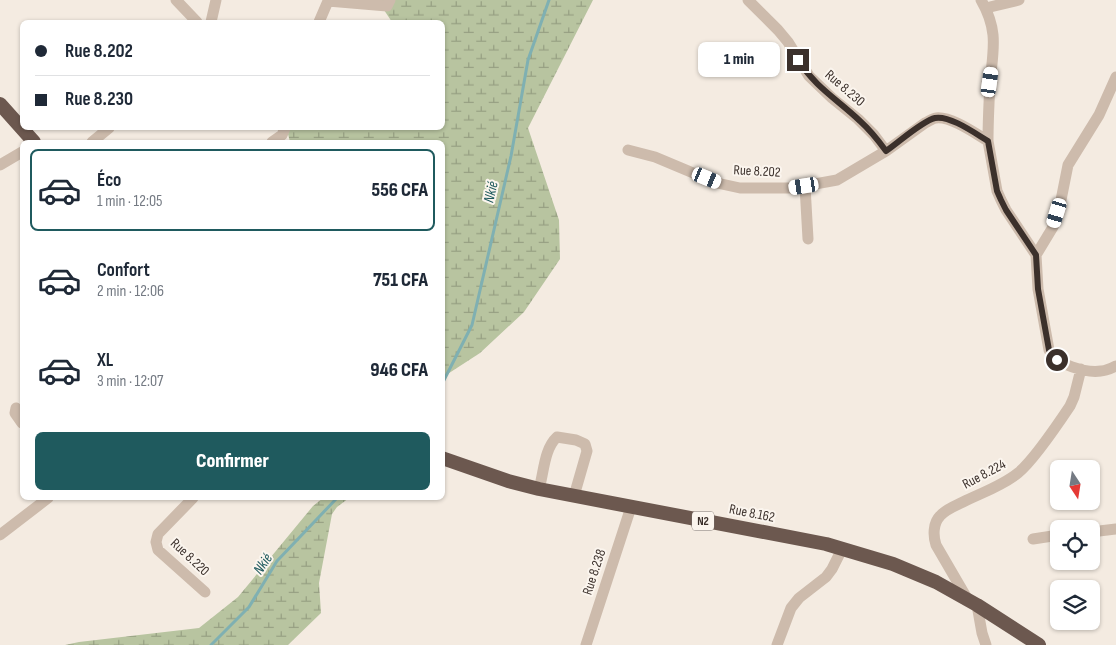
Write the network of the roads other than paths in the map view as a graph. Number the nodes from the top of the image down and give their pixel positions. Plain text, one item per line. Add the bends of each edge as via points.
1 (176, 0) edge
2 (216, 0) edge
3 (390, 0) edge
4 (748, 0) edge
5 (1019, 0) edge
6 (983, 4) edge
7 (195, 20) edge
8 (211, 20) edge
9 (320, 20) edge
10 (1116, 77) edge
11 (0, 104) edge
12 (20, 126) edge
13 (23, 130) edge
14 (107, 130) edge
15 (284, 130) edge
16 (32, 140) edge
17 (94, 140) edge
18 (275, 140) edge
19 (988, 141) junction
20 (628, 150) dead end
21 (886, 151) junction
22 (20, 153) edge
23 (0, 165) edge
24 (804, 186) junction
25 (808, 240) dead end
26 (1036, 255) junction
27 (1116, 366) edge
28 (1081, 369) junction
29 (16, 408) dead end
30 (20, 420) edge
31 (445, 459) edge
32 (539, 489) junction
33 (574, 496) junction
34 (45, 500) edge
35 (191, 500) edge
36 (631, 508) junction
37 (1116, 529) edge
38 (1100, 531) edge
39 (0, 535) edge
40 (1050, 536) edge
41 (1033, 539) dead end
42 (842, 549) junction
43 (205, 592) dead end
44 (972, 603) junction
45 (586, 645) edge
46 (777, 645) edge
47 (986, 645) edge
48 (1039, 645) edge

1 - 7 street
2 - 8 street
3 - 9 street via 387,6 328,2
4 - 21 street, Rue 8.230 via 783,36 809,76 874,135
5 - 6 street
6 - 19 street via 995,49
10 - 26 street via 1099,114 1068,165 1053,227
11 - 12 highway
13 - 16 highway
14 - 17 street
15 - 18 street
19 - 21 street, Rue 8.202 via 962,125 936,118
19 - 26 street via 997,191
20 - 24 street, Rue 8.202 via 740,188
21 - 24 street, Rue 8.202 via 837,180
22 - 23 street
24 - 25 street
26 - 28 street via 1038,289 1049,350 1057,360
27 - 28 street via 1103,371
28 - 44 street, Rue 8.224 via 1070,406 1029,462 1007,481 939,516 935,526 936,545
29 - 30 street
31 - 32 highway, Rue 8.162 / N2
32 - 33 highway, Rue 8.162 / N2
32 - 33 street via 552,442 557,437 576,440 585,444 586,451
33 - 36 highway, Rue 8.162 / N2
34 - 39 street
35 - 43 street, Rue 8.220 via 158,534 156,542 158,550
36 - 42 highway, Rue 8.162 / N2
36 - 45 street, Rue 8.238
37 - 38 street
40 - 41 street
42 - 44 highway, Rue 8.162 / N2 via 893,564 936,582
42 - 46 street via 826,577 791,608
44 - 47 street
44 - 48 highway, Rue 8.162 / N2

